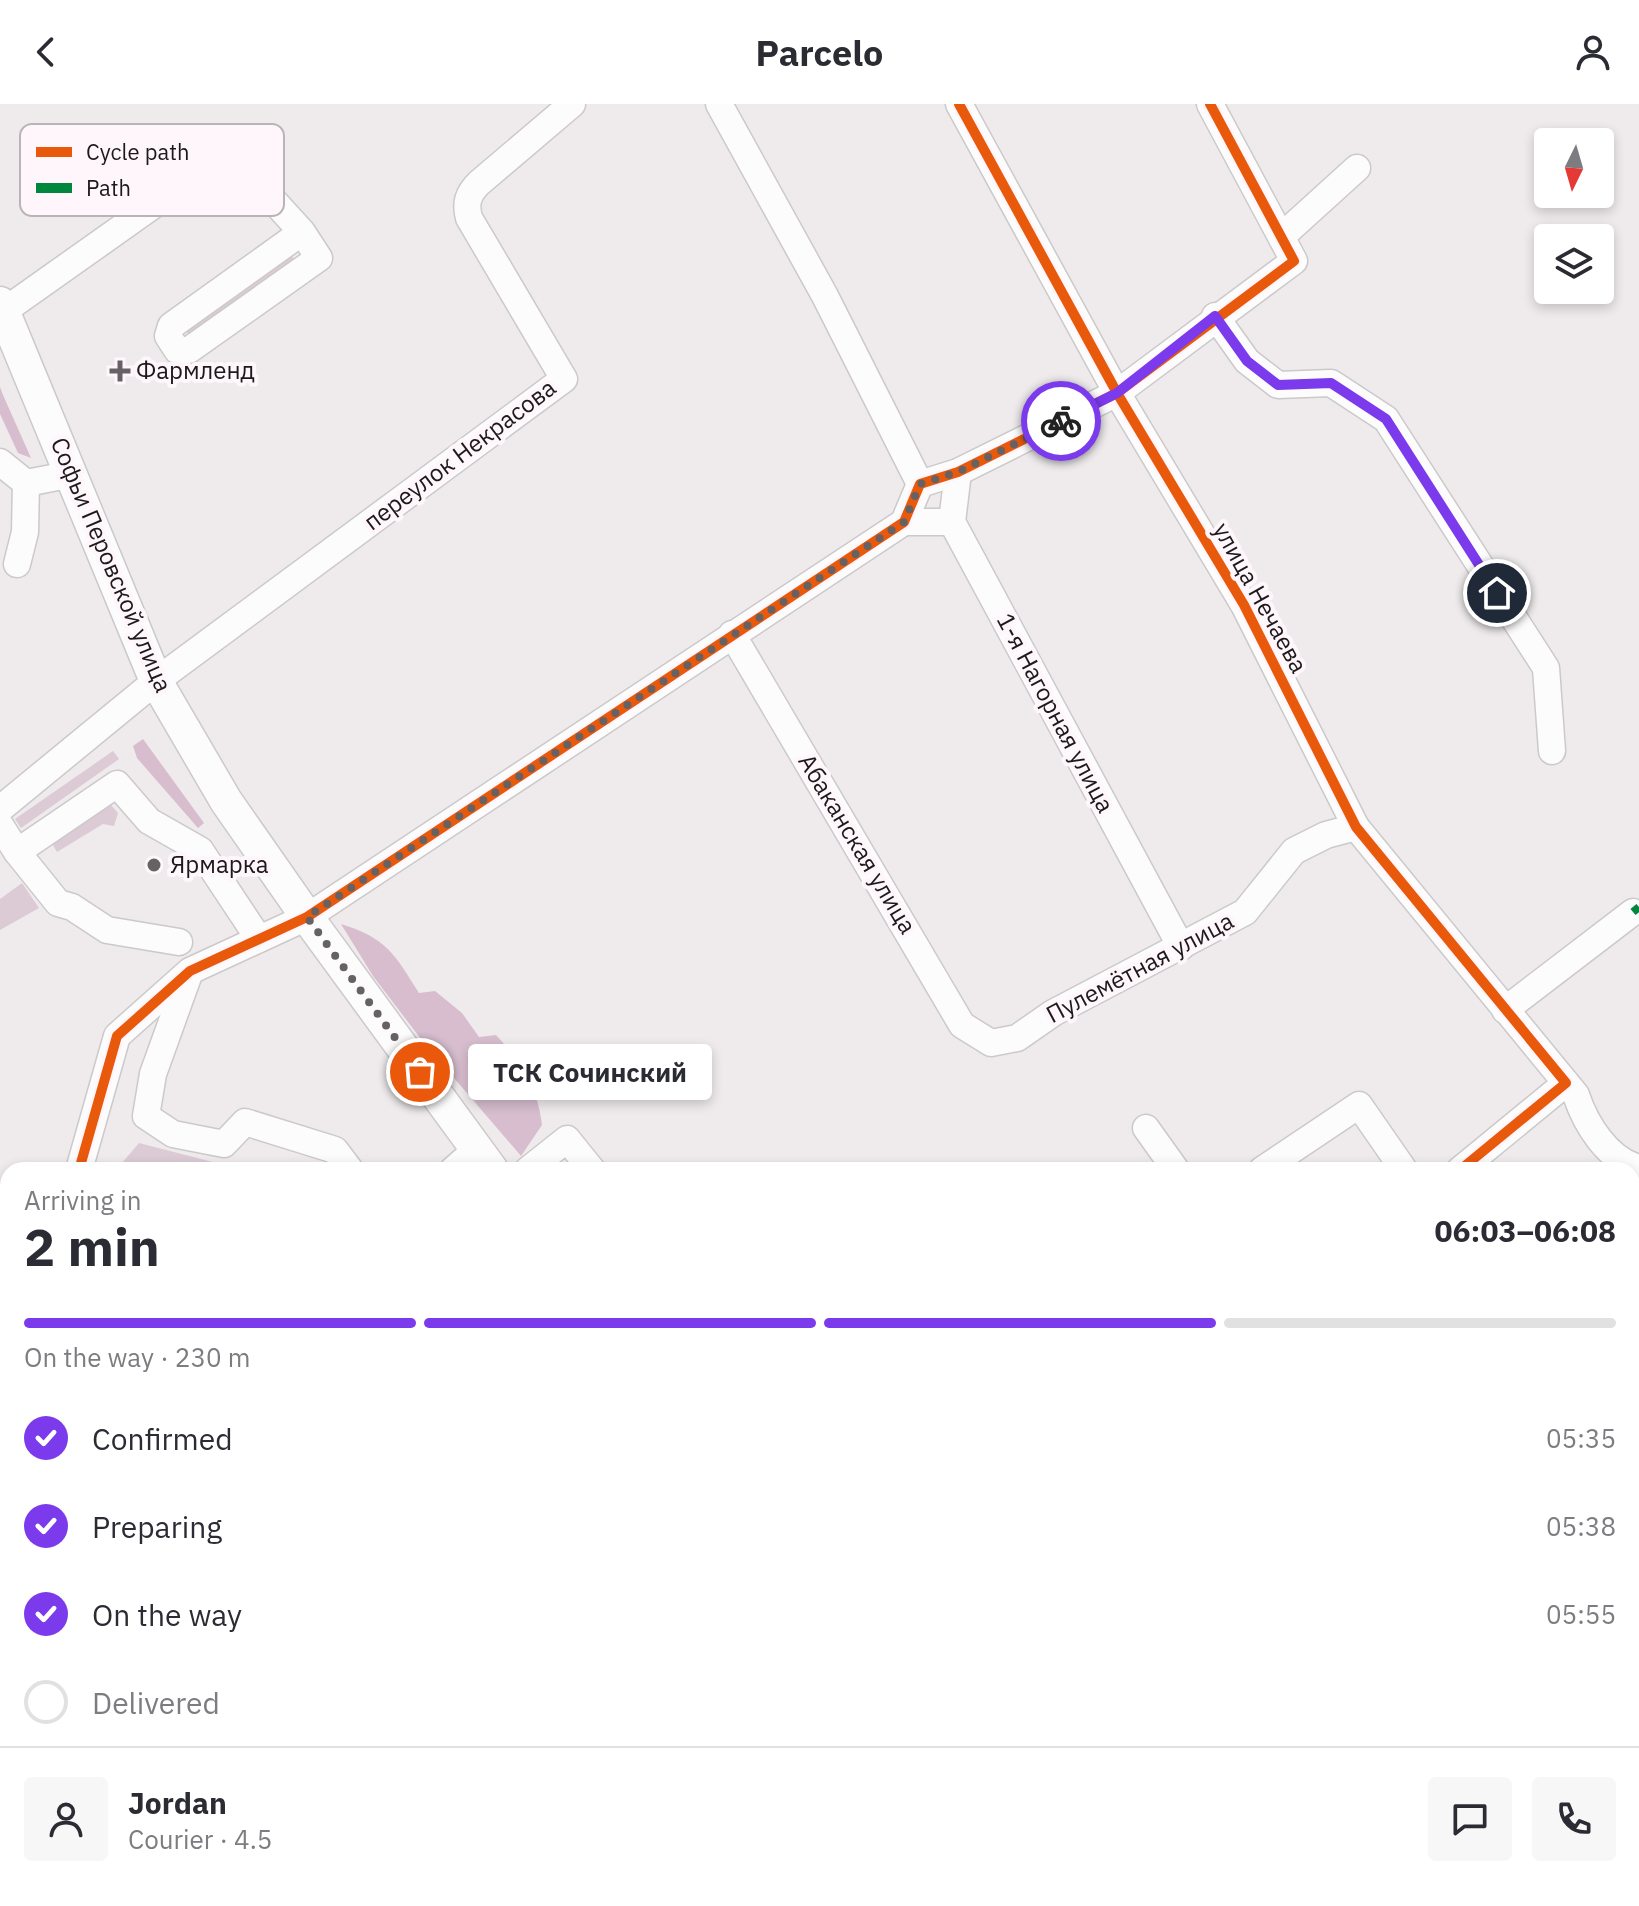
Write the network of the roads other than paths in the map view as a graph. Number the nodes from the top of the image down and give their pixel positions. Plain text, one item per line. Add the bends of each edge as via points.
1 (572, 104) edge
2 (719, 104) edge
3 (959, 104) edge
4 (1210, 104) edge
5 (1357, 168) dead end
6 (284, 212) edge
7 (134, 216) edge
8 (302, 232) junction
9 (1282, 236) junction
10 (2, 307) edge
11 (1215, 316) junction
12 (1117, 393) junction
13 (0, 462) edge
14 (958, 472) junction
15 (73, 474) junction
16 (26, 483) junction
17 (920, 484) junction
18 (904, 522) junction
19 (952, 522) junction
20 (17, 564) dead end
21 (732, 634) junction
22 (156, 681) junction
23 (1552, 751) dead end
24 (0, 809) edge
25 (1356, 827) junction
26 (6, 842) edge
27 (1633, 912) dead end
28 (307, 917) junction
29 (259, 939) junction
30 (179, 942) dead end
31 (1181, 947) junction
32 (190, 971) junction
33 (1505, 1010) junction
34 (991, 1043) joint
35 (1566, 1083) junction
36 (1146, 1128) dead end
37 (81, 1162) edge
38 (344, 1162) edge
39 (473, 1162) edge
40 (538, 1162) edge
41 (586, 1162) edge
42 (1170, 1162) edge
43 (1274, 1162) edge
44 (1398, 1162) edge
45 (1470, 1162) edge
46 (1620, 1162) edge

1 - 22 street, переулок Некрасова via 479,183 466,208 564,379
2 - 17 street
3 - 12 street, улица Нечаева
4 - 9 street
5 - 9 street
6 - 8 street
7 - 10 street
8 - 8 street via 319,258 189,350 177,350 168,336 171,326
9 - 11 street via 1294,261
10 - 15 main road, Софьи Перовской улица
11 - 12 street
11 - 23 street via 1247,361 1278,385 1331,383 1386,419 1546,668
12 - 14 street
12 - 25 street, улица Нечаева via 1244,605
13 - 16 street
14 - 17 street
14 - 19 street
15 - 16 street
15 - 22 main road, Софьи Перовской улица
16 - 20 street via 25,532
17 - 18 street
18 - 19 street
18 - 21 street
19 - 31 street, 1-я Нагорная улица
21 - 28 street
21 - 34 street, Абаканская улица via 962,1025
22 - 24 street
22 - 28 main road, Софьи Перовской улица via 226,801
25 - 31 street, Пулемётная улица via 1294,851 1245,912
25 - 33 street, улица Нечаева
26 - 29 street via 117,784 149,821 200,850
26 - 30 street via 58,903 107,930
27 - 33 street
28 - 29 street
28 - 39 main road, Софьи Перовской улица
29 - 32 street
31 - 34 street, Пулемётная улица via 1053,1013 1017,1038
32 - 37 street via 117,1036
32 - 38 street via 153,1074 146,1116 173,1134 224,1144 245,1122 335,1150
33 - 35 street, улица Нечаева
35 - 45 street
35 - 46 street, улица Нечаева via 1582,1114
36 - 42 street
40 - 41 street via 567,1139
43 - 44 street via 1359,1105

